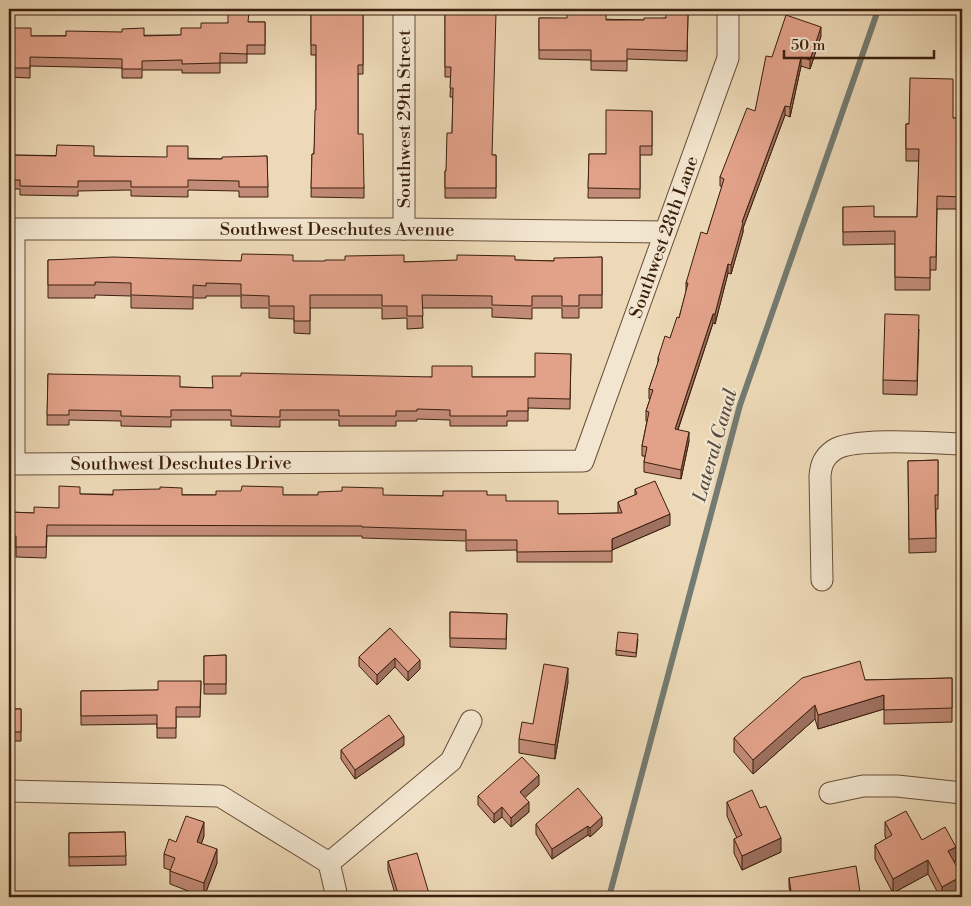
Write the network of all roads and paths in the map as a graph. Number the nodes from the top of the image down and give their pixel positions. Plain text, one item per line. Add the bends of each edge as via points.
1 (404, 9) edge
2 (728, 9) edge
3 (11, 229) edge
4 (404, 229) junction
5 (665, 232) junction
6 (962, 444) edge
7 (583, 461) joint
8 (822, 580) dead end
9 (471, 721) dead end
10 (9, 791) edge
11 (830, 793) dead end
12 (962, 793) edge
13 (329, 863) junction
14 (336, 897) edge

1 - 4 street, Southwest 29th Street
2 - 5 street, Southwest 28th Lane via 728,58
3 - 4 street, Southwest Deschutes Avenue
3 - 7 street, Southwest Deschutes Drive via 14,464
4 - 5 street, Southwest Deschutes Avenue
5 - 7 street, Southwest 28th Lane
6 - 8 street via 862,443 836,448 827,455 820,476
9 - 13 street via 451,761
10 - 13 street via 220,796
11 - 12 street via 863,786 897,786
13 - 14 street

